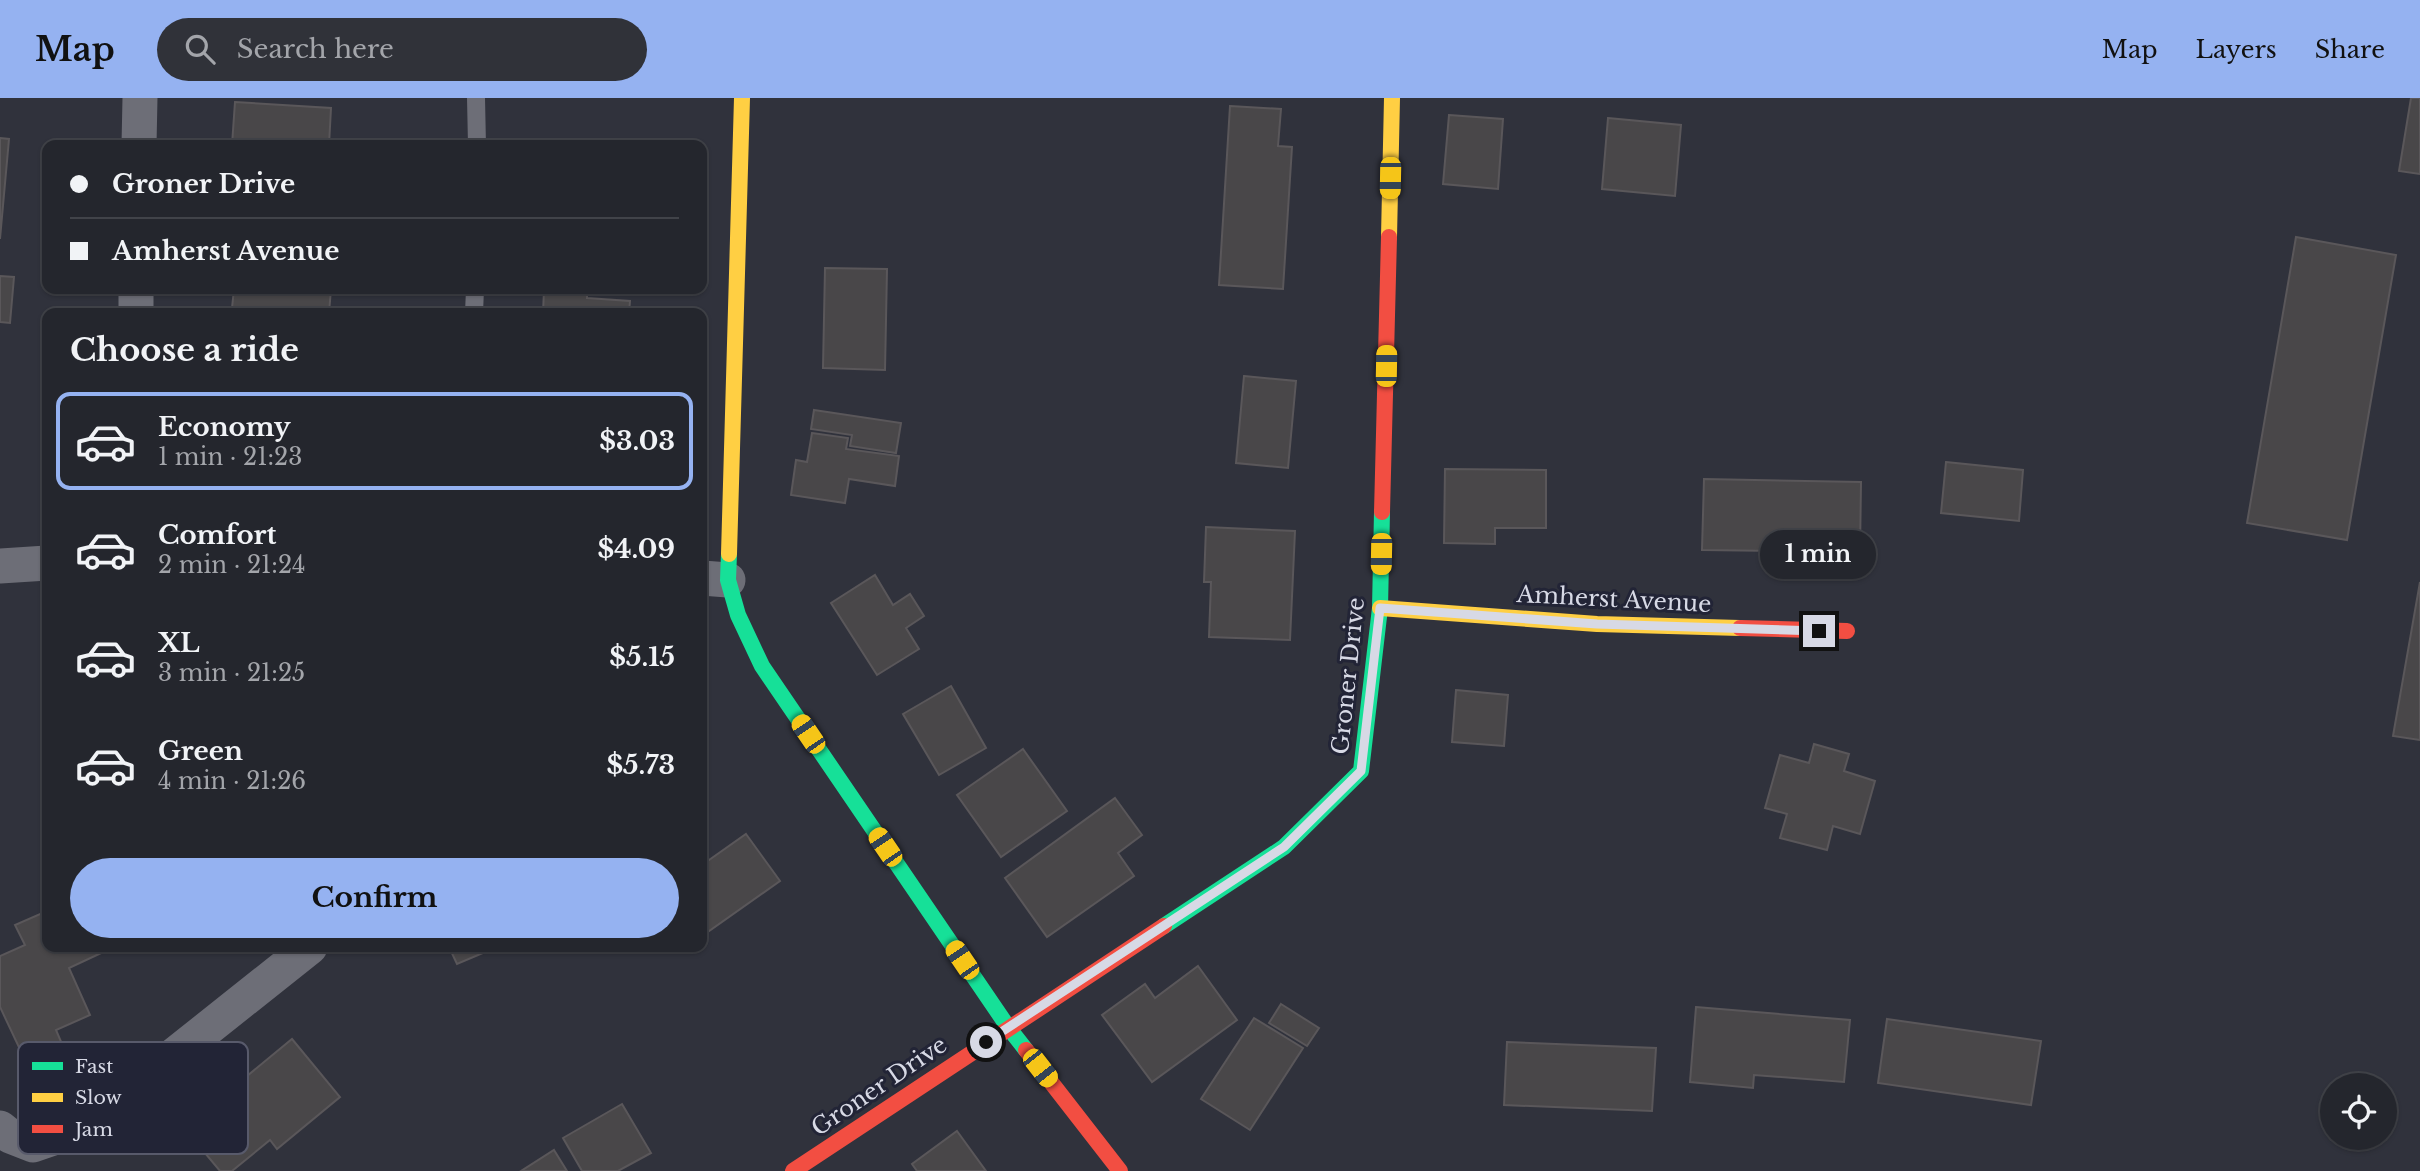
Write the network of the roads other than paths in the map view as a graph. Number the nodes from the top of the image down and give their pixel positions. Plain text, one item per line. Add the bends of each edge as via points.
1 (140, 98) edge
2 (476, 98) edge
3 (741, 98) edge
4 (1392, 98) edge
5 (139, 140) edge
6 (477, 140) edge
7 (42, 563) edge
8 (0, 566) edge
9 (715, 579) edge
10 (1380, 608) junction
11 (1846, 631) dead end
12 (304, 952) edge
13 (1007, 1027) junction
14 (191, 1042) edge
15 (0, 1128) edge
16 (18, 1139) edge
17 (793, 1171) edge
18 (1120, 1171) edge

1 - 5 street
2 - 6 lane
3 - 9 street
4 - 10 street, Groner Drive
7 - 8 street
9 - 13 street via 762,666
10 - 11 street, Amherst Avenue via 1597,624
10 - 13 street, Groner Drive via 1361,771 1284,847
12 - 14 street
13 - 17 street, Groner Drive
13 - 18 street
15 - 16 street

